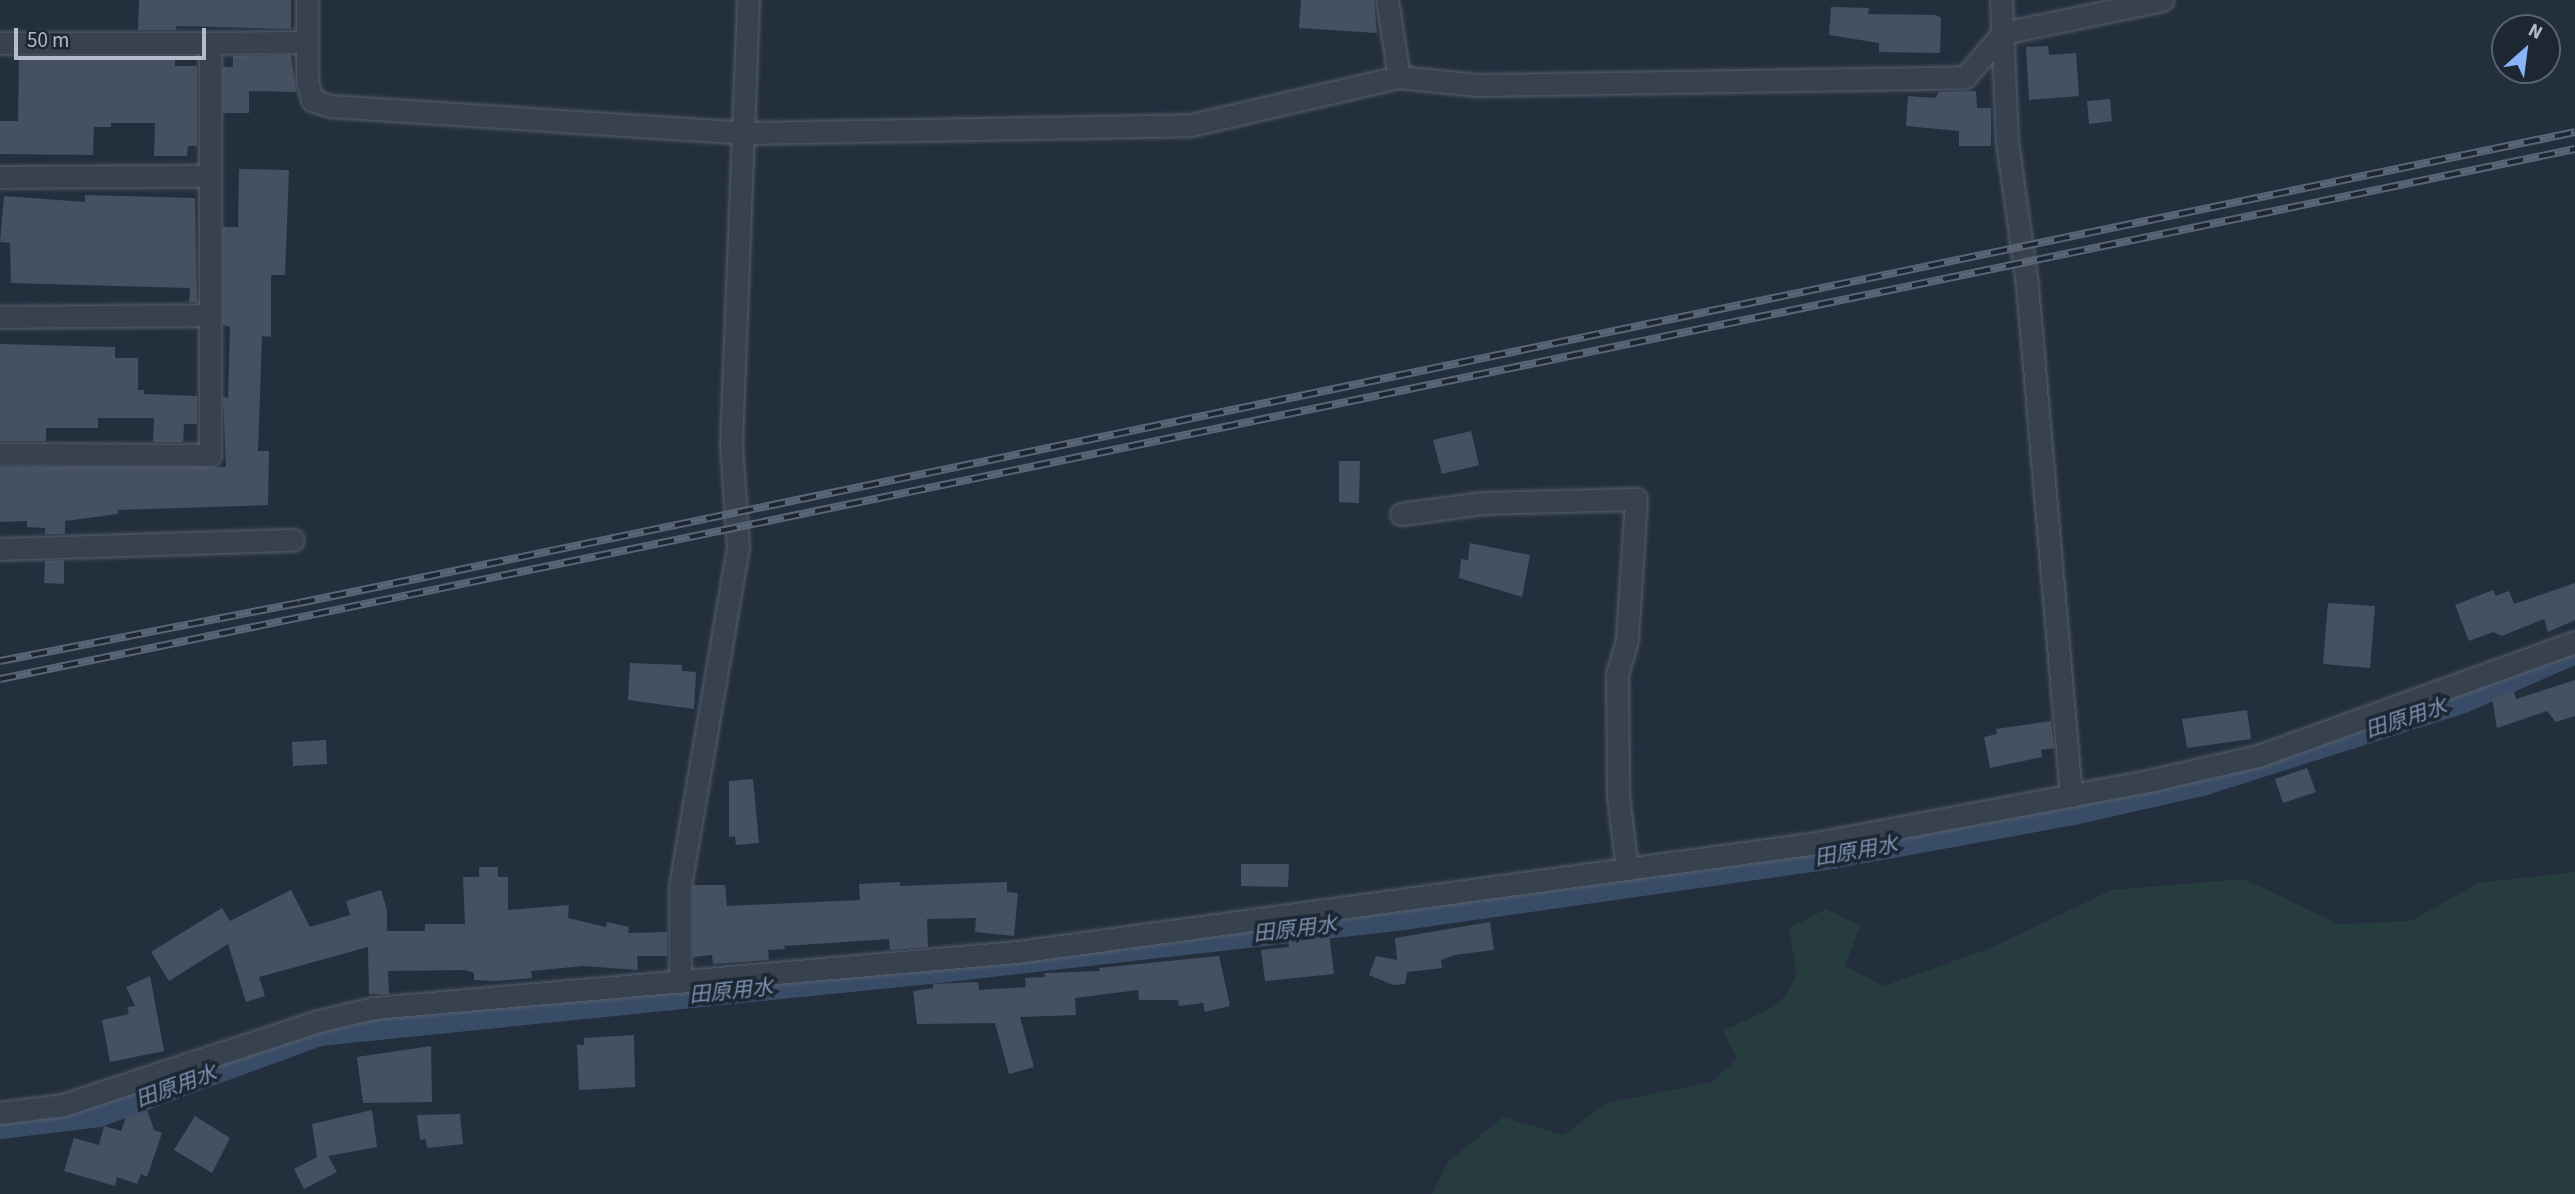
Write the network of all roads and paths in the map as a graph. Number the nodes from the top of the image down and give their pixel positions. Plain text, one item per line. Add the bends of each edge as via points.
1 (307, 0) edge
2 (748, 0) edge
3 (1387, 0) edge
4 (2001, 0) edge
5 (2163, 0) edge
6 (2003, 33) junction
7 (307, 42) junction
8 (0, 43) edge
9 (211, 43) junction
10 (1399, 77) junction
11 (745, 133) junction
12 (207, 176) junction
13 (0, 177) edge
14 (210, 315) junction
15 (0, 317) edge
16 (0, 454) edge
17 (1401, 514) dead end
18 (293, 540) dead end
19 (0, 549) edge
20 (2575, 642) edge
21 (2071, 796) junction
22 (1627, 868) junction
23 (680, 982) junction
24 (0, 1113) edge

1 - 7 street
2 - 11 street
3 - 10 street
4 - 6 street
5 - 6 street
6 - 10 street via 1965,77 1477,85
6 - 21 street via 2007,141 2027,285
7 - 9 street
7 - 11 street via 312,100 330,106
8 - 9 street
9 - 12 street
10 - 11 street via 1191,125
11 - 23 street via 732,444 738,547 680,886
12 - 13 street
12 - 14 street
14 - 15 street
14 - 16 street via 210,455
17 - 22 street via 1482,503 1636,499 1627,640 1617,674 1618,796
18 - 19 street
20 - 21 street via 2258,756
21 - 22 street via 1816,843
22 - 23 street via 1377,906 1017,952
23 - 24 street via 374,1008 307,1025 64,1105

